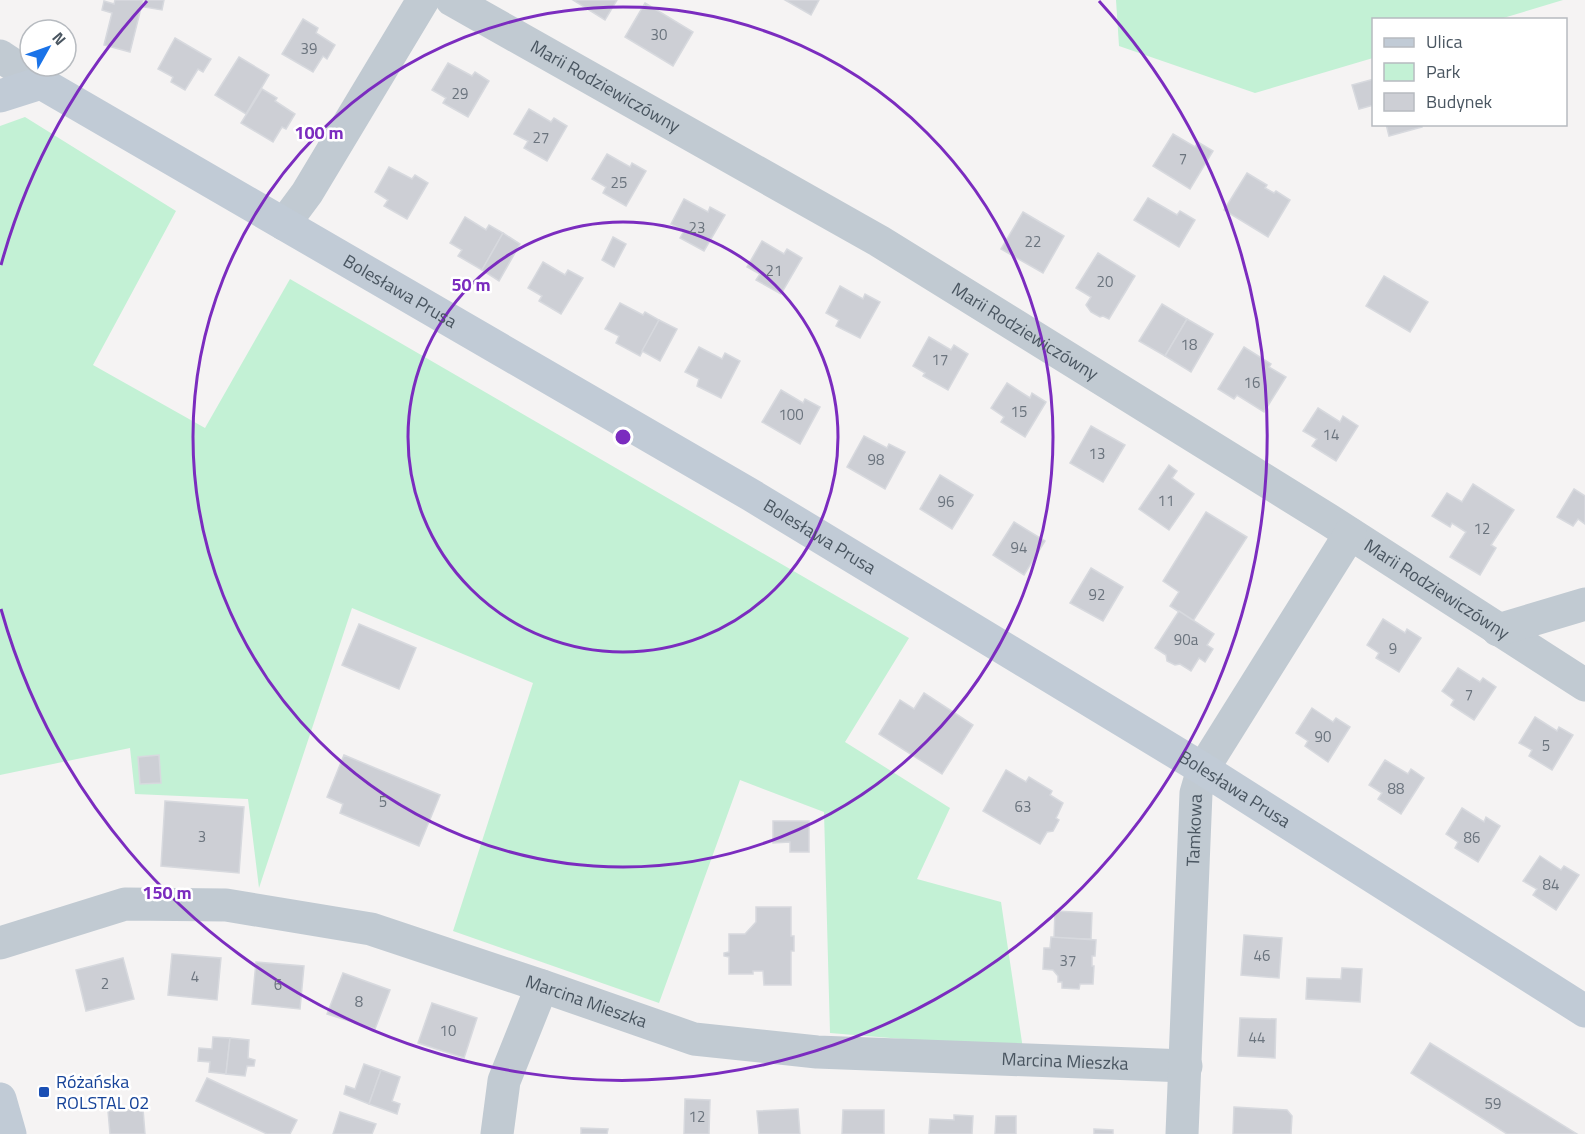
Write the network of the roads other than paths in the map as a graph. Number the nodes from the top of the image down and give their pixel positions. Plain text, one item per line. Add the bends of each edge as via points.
1 (423, 0) edge
2 (452, 0) edge
3 (0, 56) edge
4 (40, 83) junction
5 (0, 96) edge
6 (284, 224) junction
7 (1350, 534) junction
8 (1585, 604) edge
9 (1498, 630) junction
10 (1585, 685) edge
11 (1203, 769) junction
12 (0, 943) edge
13 (542, 986) junction
14 (1585, 1011) edge
15 (1186, 1066) junction
16 (0, 1099) edge
17 (9, 1134) edge
18 (497, 1134) edge
19 (1182, 1134) edge

1 - 6 street via 307,193
2 - 7 street, Marii Rodziewiczówny via 879,241
3 - 4 street, Bolesława Prusa
4 - 5 street
4 - 6 street, Bolesława Prusa
6 - 11 street, Bolesława Prusa via 751,495
7 - 9 street, Marii Rodziewiczówny
7 - 11 street, Tamkowa
8 - 9 street
9 - 10 street, Marii Rodziewiczówny
11 - 14 street, Bolesława Prusa
11 - 15 street, Tamkowa via 1196,793
12 - 13 street, Marcina Mieszka via 125,904 226,905 370,929
13 - 15 street, Marcina Mieszka via 694,1039 817,1052
13 - 18 street via 504,1081
15 - 19 street, Tamkowa
16 - 17 street

